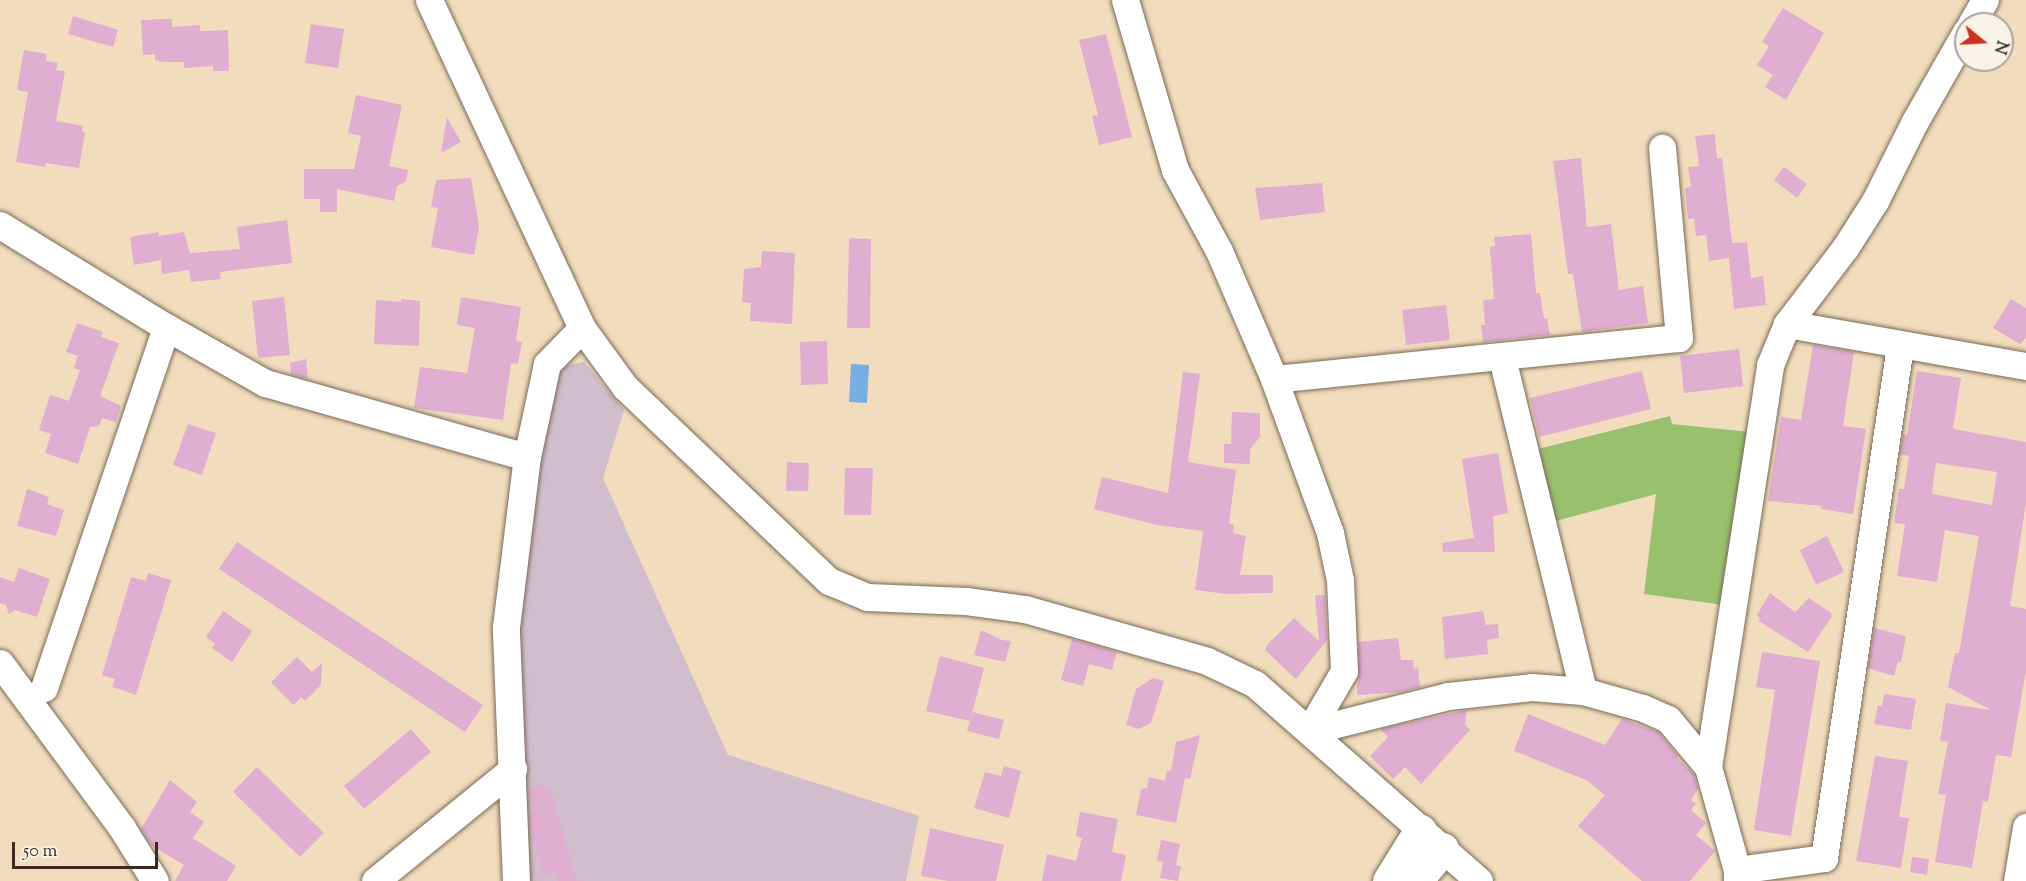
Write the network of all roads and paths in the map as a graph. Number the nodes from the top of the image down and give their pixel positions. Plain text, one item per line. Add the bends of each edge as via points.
1 (429, 0) edge
2 (1125, 0) edge
3 (1954, 53) edge
4 (1662, 148) dead end
5 (0, 225) edge
6 (1787, 324) junction
7 (166, 327) junction
8 (582, 328) junction
9 (1900, 346) junction
10 (1502, 358) junction
11 (2026, 366) edge
12 (1274, 379) junction
13 (527, 457) junction
14 (0, 663) edge
15 (44, 688) dead end
16 (1583, 691) junction
17 (1310, 731) junction
18 (1708, 767) junction
19 (513, 769) junction
20 (2026, 827) edge
21 (1431, 840) junction
22 (1737, 875) edge
23 (155, 881) edge
24 (375, 881) edge
25 (516, 881) edge
26 (1389, 881) edge
27 (1415, 881) edge
28 (1479, 881) edge
29 (2018, 881) edge

1 - 8 street
2 - 12 street via 1175,171 1219,251
3 - 6 street via 1875,201
4 - 10 street via 1679,338
5 - 7 street
6 - 9 street
6 - 18 street via 1770,364
7 - 13 street via 265,383
7 - 15 street
8 - 13 street via 548,364
8 - 17 street via 625,387 829,580 867,597 966,601 1025,609 1207,661 1255,684
9 - 11 street
9 - 22 street via 1824,858
10 - 12 street
10 - 16 street
12 - 17 street via 1330,533 1340,580 1344,671
13 - 19 street via 506,627
14 - 23 street via 122,828
16 - 17 street via 1532,687 1448,696
16 - 18 street via 1668,719
17 - 21 street
18 - 22 street
19 - 24 street
19 - 25 street
20 - 29 street
21 - 26 highway
21 - 27 highway
21 - 28 street

